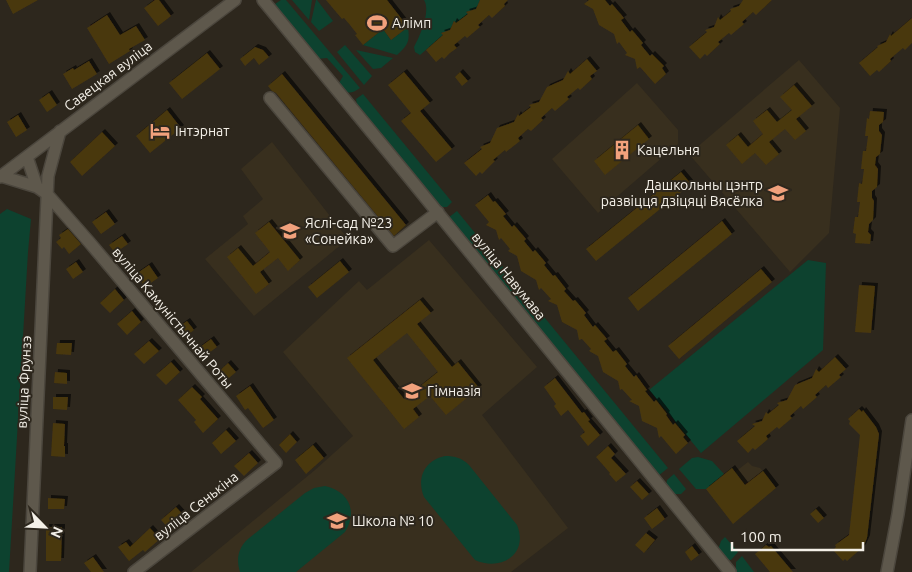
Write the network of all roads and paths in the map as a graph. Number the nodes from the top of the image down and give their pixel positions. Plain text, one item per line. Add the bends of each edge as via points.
1 (235, 0) edge
2 (264, 0) edge
3 (270, 98) dead end
4 (60, 131) junction
5 (27, 157) junction
6 (1, 176) edge
7 (48, 176) junction
8 (37, 187) junction
9 (47, 194) junction
10 (438, 212) junction
11 (912, 420) edge
12 (276, 463) joint
13 (726, 570) edge
14 (30, 572) edge
15 (134, 572) edge
16 (887, 572) edge

1 - 4 street, Савецкая вуліца
2 - 10 street, вуліца Навумава
3 - 10 street via 393,246
4 - 5 street, Савецкая вуліца
4 - 7 street, вуліца Фрунзэ
5 - 6 street, Савецкая вуліца
5 - 7 street
5 - 8 street
6 - 8 street
7 - 9 street, вуліца Фрунзэ
8 - 9 street
9 - 12 street, вуліца Камуністычнай Роты
9 - 14 street, вуліца Фрунзэ
10 - 13 street, вуліца Навумава
11 - 16 street
12 - 15 street, вуліца Сенькіна

